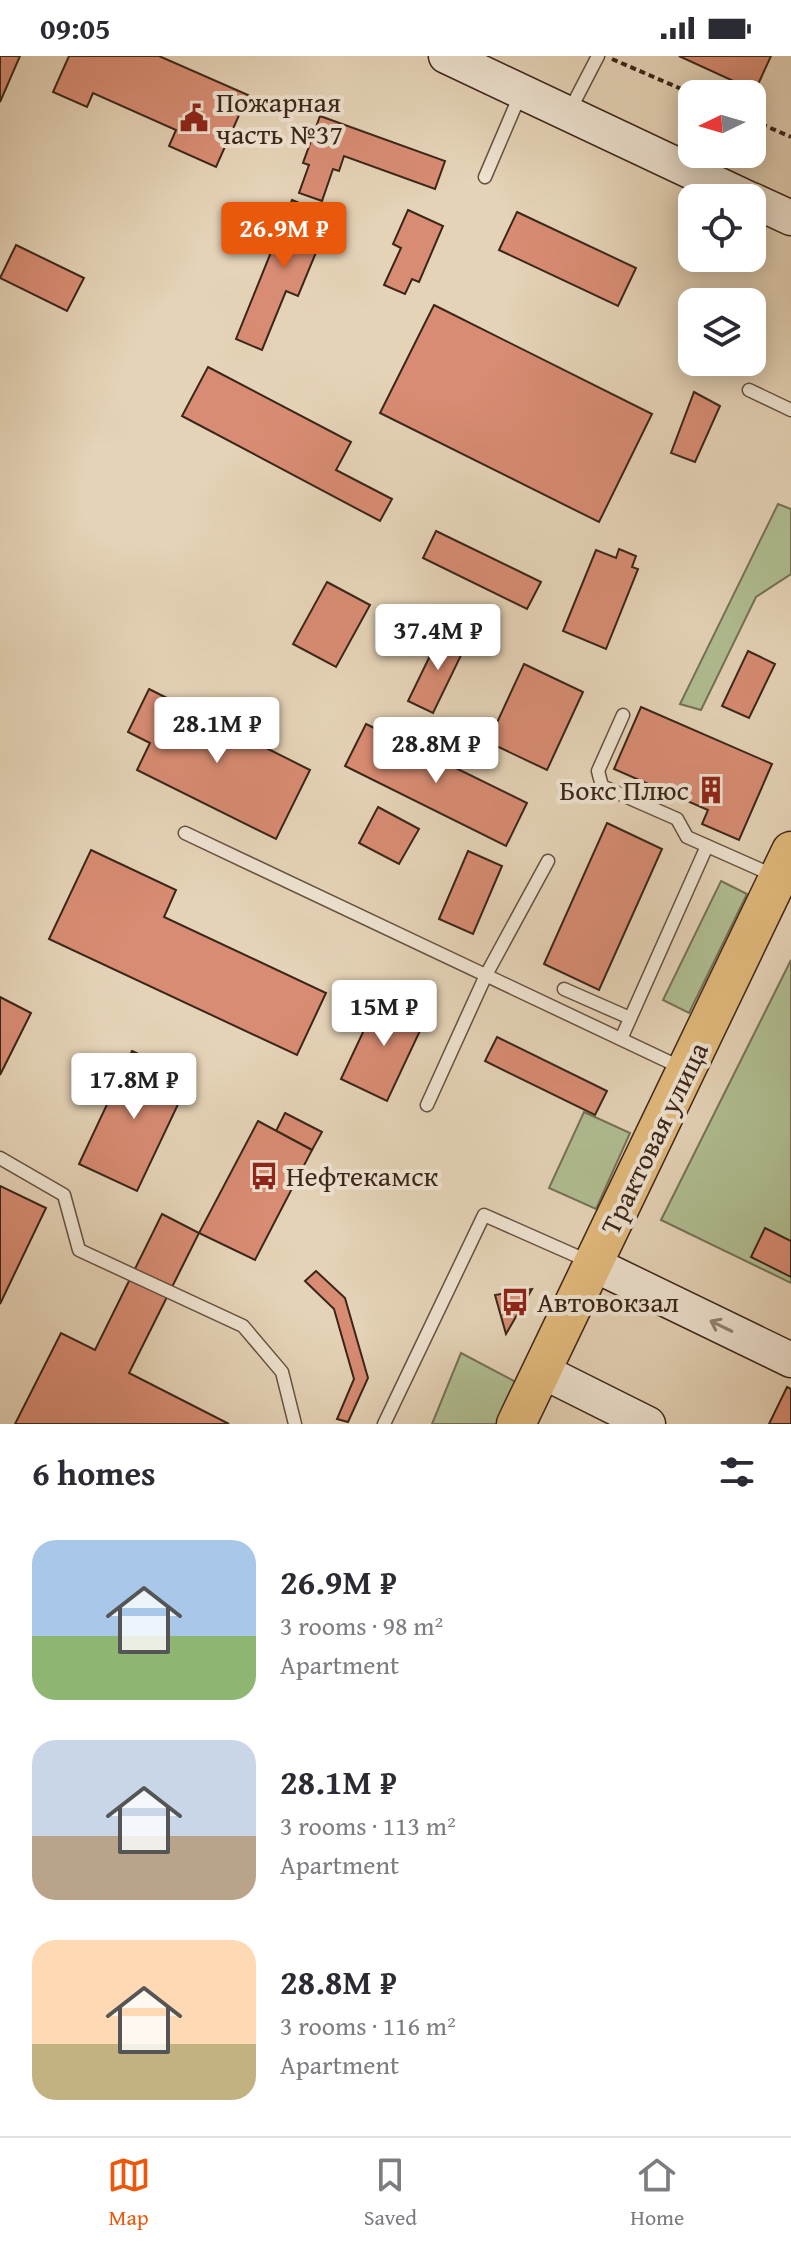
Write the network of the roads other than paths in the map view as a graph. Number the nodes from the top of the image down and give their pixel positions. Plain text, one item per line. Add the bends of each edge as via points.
1 (446, 56) edge
2 (598, 56) edge
3 (521, 92) junction
4 (568, 115) junction
5 (485, 177) dead end
6 (718, 184) edge
7 (766, 206) edge
8 (791, 218) edge
9 (749, 390) dead end
10 (791, 410) edge
11 (623, 715) dead end
12 (185, 833) dead end
13 (707, 846) junction
14 (548, 861) dead end
15 (785, 864) edge
16 (486, 975) junction
17 (564, 989) dead end
18 (630, 1018) junction
19 (621, 1039) junction
20 (687, 1070) junction
21 (427, 1105) dead end
22 (0, 1158) edge
23 (593, 1264) junction
24 (791, 1360) edge
25 (542, 1371) junction
26 (295, 1424) edge
27 (384, 1424) edge
28 (516, 1424) edge
29 (648, 1424) edge

1 - 3 main road
2 - 4 lane
3 - 4 main road
3 - 5 lane
4 - 6 main road
7 - 8 main road
9 - 10 lane
11 - 13 lane via 598,771 602,786 677,819 687,837
12 - 16 lane
13 - 15 lane
13 - 18 lane
14 - 16 lane
15 - 20 main road, Трактовая улица
16 - 19 lane
16 - 21 lane
17 - 18 lane
18 - 19 lane
19 - 20 lane
20 - 23 main road, Трактовая улица
22 - 26 lane via 64,1195 79,1250 243,1326 282,1372
24 -> 23 main road
23 - 25 main road, Трактовая улица
23 - 27 lane via 484,1215
25 - 28 main road, Трактовая улица
25 - 29 main road

